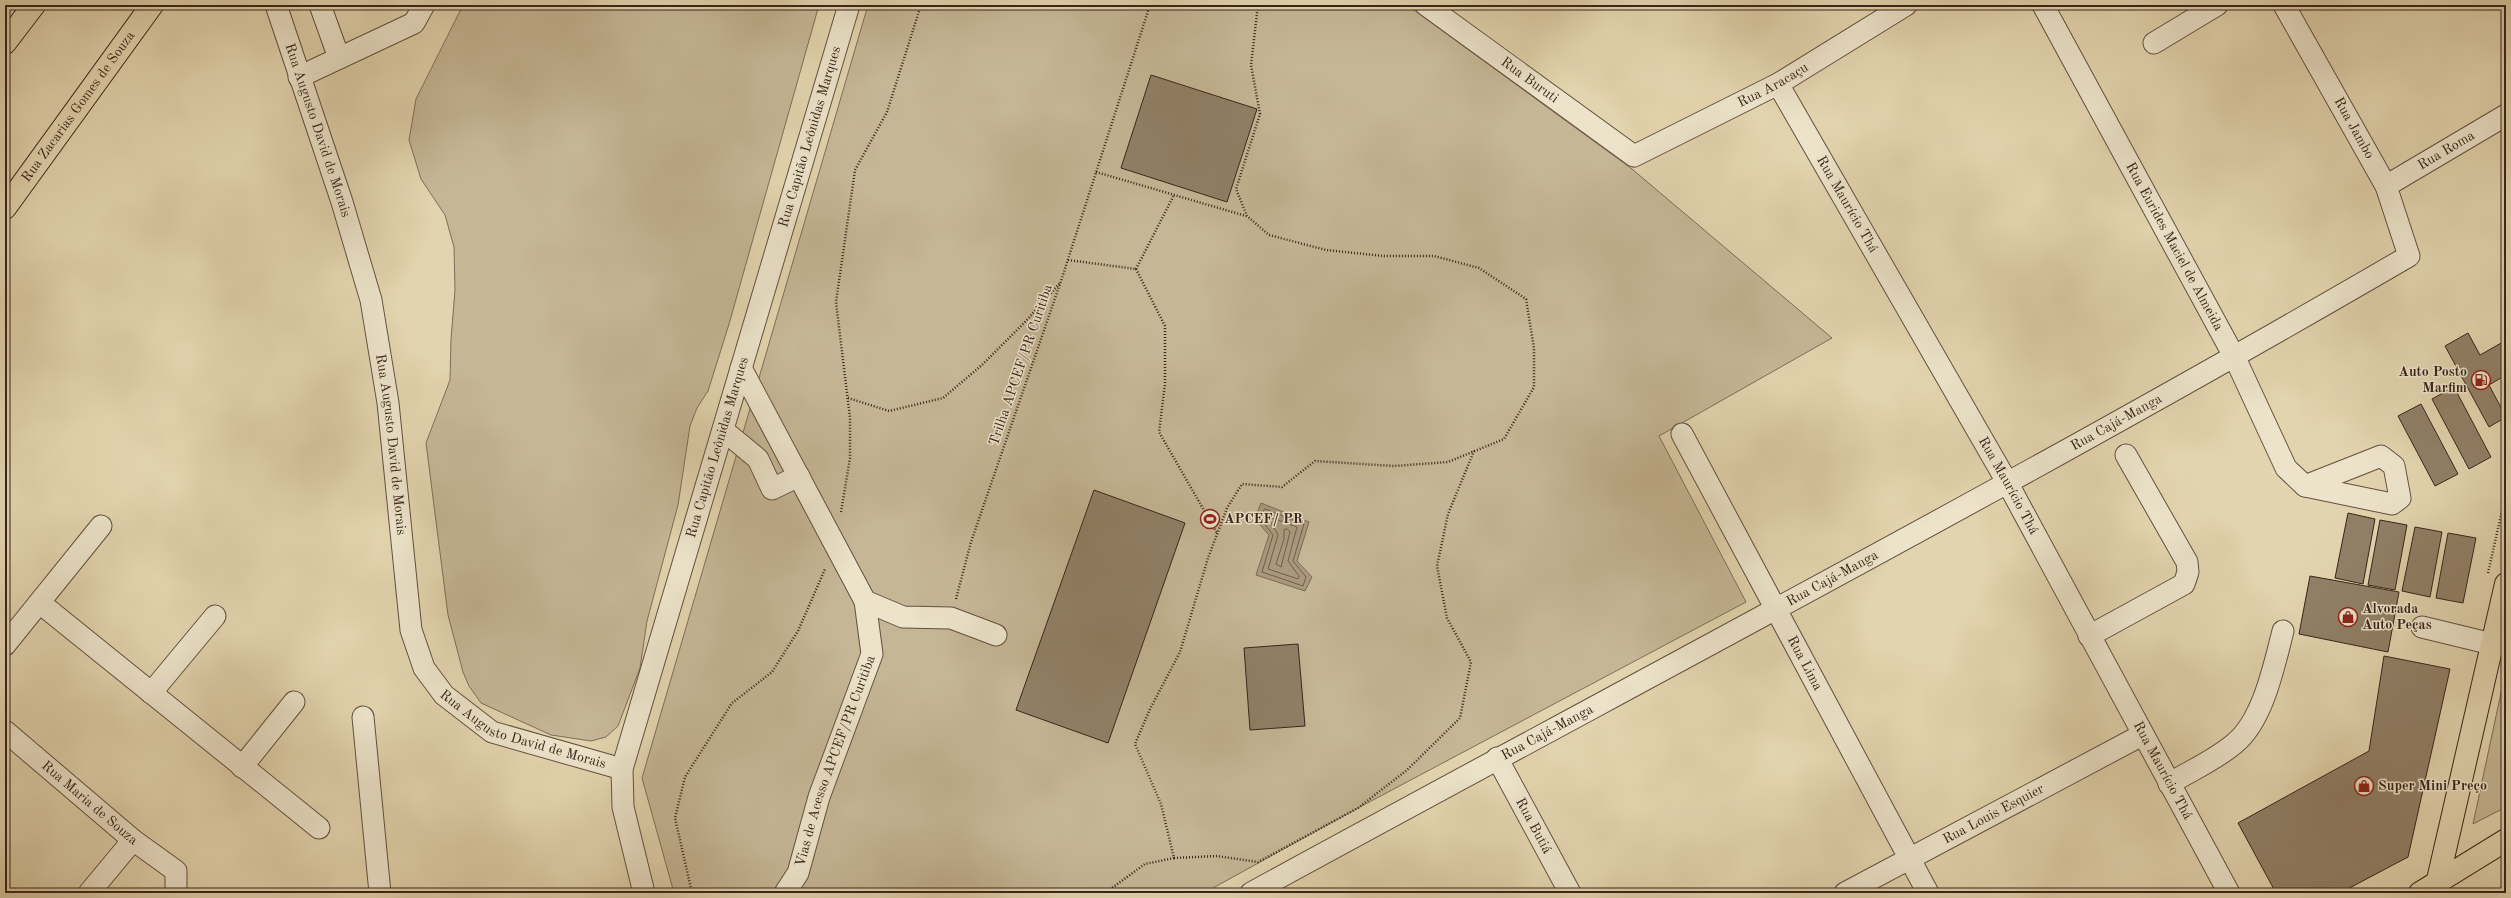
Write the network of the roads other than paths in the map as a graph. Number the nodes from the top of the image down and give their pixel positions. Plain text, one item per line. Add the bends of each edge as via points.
1 (152, 5) edge
2 (320, 5) edge
3 (424, 5) edge
4 (849, 5) edge
5 (1426, 5) edge
6 (1906, 5) edge
7 (2043, 5) edge
8 (2217, 5) edge
9 (2284, 5) edge
10 (32, 6) edge
11 (280, 6) edge
12 (5, 43) edge
13 (2154, 43) dead end
14 (338, 58) junction
15 (299, 77) junction
16 (1778, 84) junction
17 (2506, 115) edge
18 (1634, 156) joint
19 (2386, 186) junction
20 (5, 208) edge
21 (2409, 256) joint
22 (2235, 358) junction
23 (741, 368) junction
24 (723, 430) junction
25 (1682, 434) dead end
26 (784, 446) junction
27 (2126, 455) dead end
28 (758, 459) junction
29 (799, 476) junction
30 (2007, 482) junction
31 (2305, 486) dead end
32 (102, 526) dead end
33 (2506, 584) edge
34 (865, 601) junction
35 (40, 603) junction
36 (1777, 610) junction
37 (215, 616) dead end
38 (2422, 627) dead end
39 (2284, 632) dead end
40 (996, 635) dead end
41 (2089, 636) junction
42 (2492, 644) junction
43 (5, 645) edge
44 (151, 693) junction
45 (294, 702) dead end
46 (363, 716) dead end
47 (5, 731) edge
48 (2142, 735) junction
49 (1497, 758) junction
50 (242, 767) junction
51 (622, 768) junction
52 (2169, 784) junction
53 (319, 828) dead end
54 (133, 840) junction
55 (2506, 840) edge
56 (1910, 860) junction
57 (2431, 889) edge
58 (89, 893) edge
59 (176, 893) edge
60 (380, 893) edge
61 (644, 893) edge
62 (785, 893) edge
63 (1251, 893) edge
64 (1570, 893) edge
65 (1845, 893) edge
66 (1928, 893) edge
67 (2229, 893) edge

1 - 20 main road, Rua Zacarias Gomes de Souza
2 - 14 street
3 - 14 street via 414,23
4 - 23 street, Rua Capitão Leônidas Marques
5 - 18 street, Rua Buruti
6 - 16 street, Rua Aracaçu
7 - 22 street, Rua Eurides Maciel de Almeida
8 - 13 street
9 - 19 street, Rua Jambo
10 - 12 main road
11 - 15 street, Rua Augusto David de Morais
14 - 15 street
15 - 51 street, Rua Augusto David de Morais via 342,202 371,300 388,403 411,630 424,668 444,695 492,732
16 - 18 street, Rua Aracaçu
16 - 30 street, Rua Maurício Thá
17 - 19 street, Rua Roma
19 - 21 street, Rua Jambo
21 - 22 street, Rua Cajá-Manga
22 - 30 street, Rua Cajá-Manga
22 - 31 street, Rua Eurides Maciel de Almeida via 2286,468
23 - 24 street, Rua Capitão Leônidas Marques
23 - 26 street, Vias de Acesso APCEF/PR Curitiba
24 - 28 street
24 - 51 street, Rua Capitão Leônidas Marques
25 - 36 street, Rua Lima
26 - 28 street
26 - 29 street, Vias de Acesso APCEF/PR Curitiba
27 - 41 street via 2187,562 2188,572 2184,584
28 - 29 street via 772,489
29 - 34 street, Vias de Acesso APCEF/PR Curitiba
30 - 36 street, Rua Cajá-Manga
30 - 41 street, Rua Maurício Thá
32 - 35 street
33 - 42 main road
34 - 40 street via 903,617 951,618
34 - 62 street, Vias de Acesso APCEF/PR Curitiba via 872,654 819,797 798,873
35 - 43 street
35 - 44 street
36 - 49 street, Rua Cajá-Manga
36 - 56 street, Rua Lima
37 - 44 street
38 - 42 street
39 - 52 street via 2258,713 2235,744
41 - 48 street, Rua Maurício Thá
42 - 57 main road
44 - 50 street
45 - 50 street
46 - 60 street
47 - 54 street, Rua Maria de Souza
48 - 52 street, Rua Maurício Thá
48 - 56 street, Rua Louis Esquier
49 - 63 street, Rua Cajá-Manga
49 - 64 street, Rua Butiá
50 - 53 street
51 - 61 street, Rua Capitão Leônidas Marques via 623,807
52 - 67 street, Rua Maurício Thá
54 - 58 street
54 - 59 street, Rua Maria de Souza via 176,871
55 - 57 main road
56 - 65 street, Rua Louis Esquier
56 - 66 street, Rua Lima

